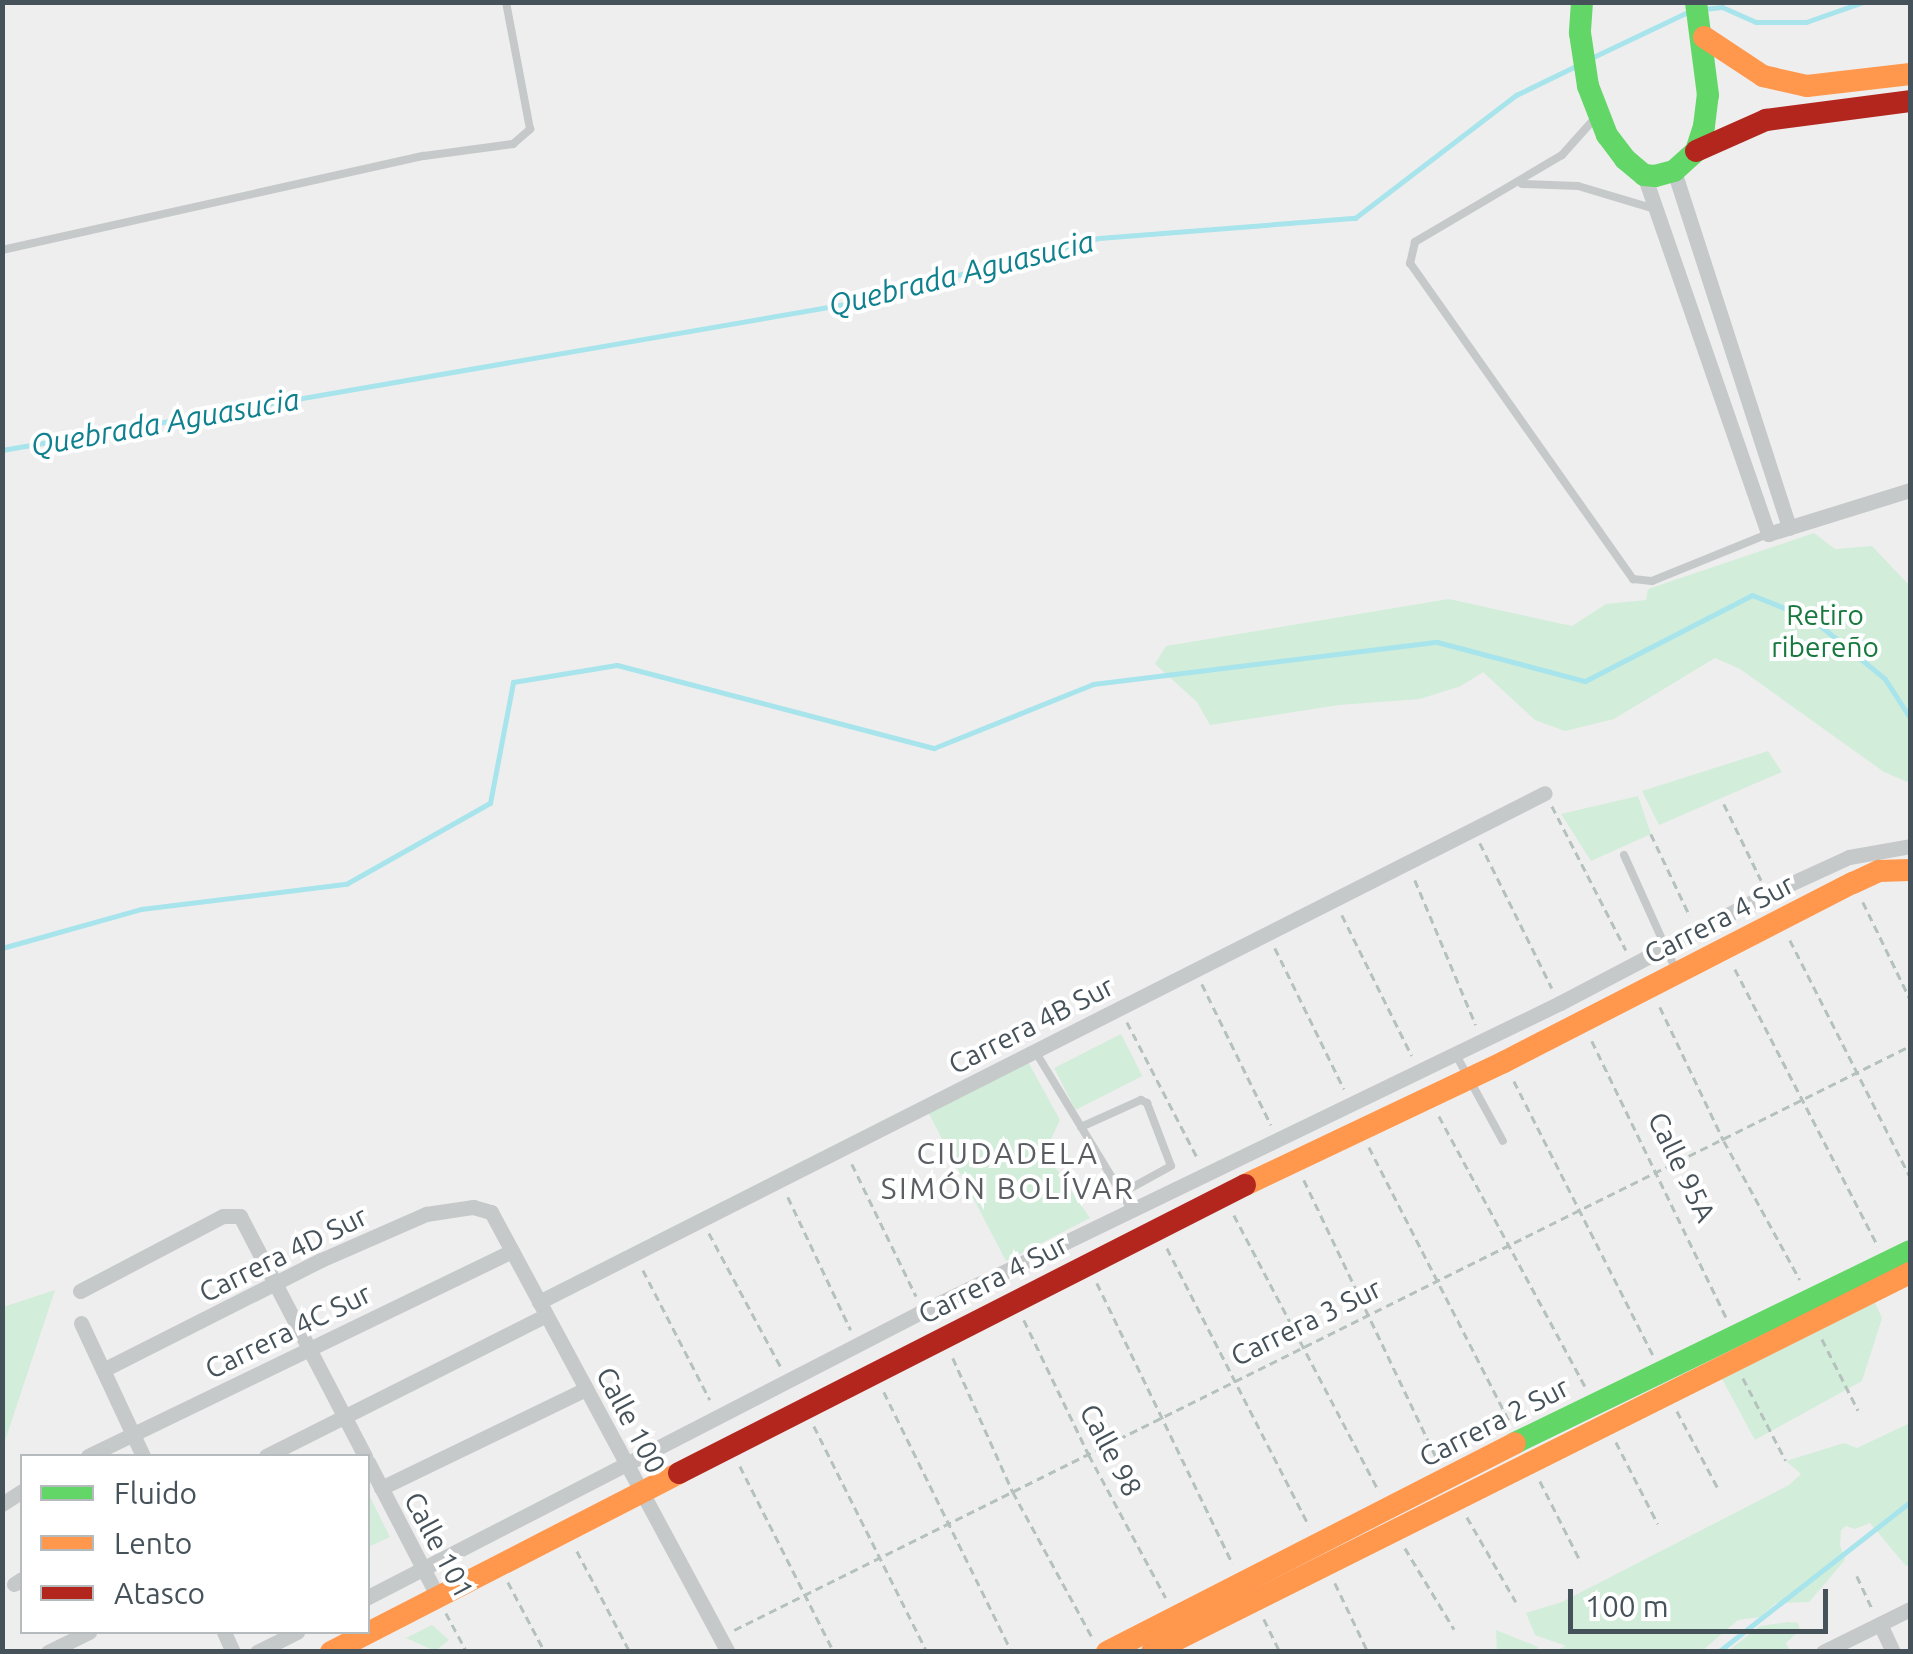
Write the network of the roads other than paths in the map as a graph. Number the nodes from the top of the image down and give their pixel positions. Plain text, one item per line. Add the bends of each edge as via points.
1 (506, 2) edge
2 (1582, 2) edge
3 (1696, 2) edge
4 (1703, 33) junction
5 (1910, 74) edge
6 (1910, 101) edge
7 (1599, 113) junction
8 (1696, 151) junction
9 (1674, 171) junction
10 (1644, 174) junction
11 (1518, 184) junction
12 (1656, 209) junction
13 (2, 250) edge
14 (1910, 490) edge
15 (1790, 528) junction
16 (1768, 534) junction
17 (1545, 793) road end
18 (1624, 855) dead end
19 (1907, 857) edge
20 (1666, 948) junction
21 (1678, 974) junction
22 (1035, 1051) junction
23 (1455, 1053) junction
24 (1469, 1078) junction
25 (1081, 1126) junction
26 (1503, 1141) dead end
27 (1122, 1193) junction
28 (491, 1212) joint
29 (1133, 1212) junction
30 (512, 1251) junction
31 (1910, 1251) edge
32 (1910, 1273) edge
33 (276, 1284) junction
34 (80, 1291) dead end
35 (543, 1308) junction
36 (81, 1323) dead end
37 (308, 1348) junction
38 (1690, 1368) junction
39 (103, 1370) junction
40 (586, 1389) junction
41 (344, 1417) junction
42 (133, 1436) junction
43 (92, 1454) edge
44 (142, 1454) edge
45 (270, 1454) edge
46 (363, 1454) edge
47 (627, 1465) junction
48 (370, 1467) edge
49 (381, 1488) junction
50 (642, 1492) junction
51 (423, 1570) junction
52 (1248, 1591) junction
53 (370, 1596) edge
54 (438, 1598) junction
55 (1910, 1609) edge
56 (1880, 1624) junction
57 (370, 1632) edge
58 (86, 1634) edge
59 (294, 1634) edge
60 (367, 1634) edge
61 (724, 1644) edge
62 (48, 1652) edge
63 (257, 1652) edge
64 (331, 1652) edge
65 (1103, 1652) edge
66 (1152, 1652) edge
67 (1823, 1652) edge
68 (1893, 1652) edge

1 - 13 lane via 528,106 524,138
2 - 7 street via 1588,86
3 - 4 street
4 - 5 street via 1763,76 1807,86
4 - 8 street via 1708,95
6 - 8 street via 1766,120
7 - 10 street via 1625,159
7 - 11 lane via 1562,155
8 - 9 street
9 - 10 street
9 - 15 street
10 - 12 street
11 - 12 lane via 1578,186
11 - 16 lane via 1415,242 1410,263 1626,571 1642,583
12 - 16 street
14 - 15 street
15 - 16 street
17 - 22 street, Carrera 4B Sur
18 - 20 lane
19 - 20 street, Carrera 4 Sur via 1849,858
19 - 21 street, Carrera 4 Sur
20 - 21 lane
20 - 23 street, Carrera 4 Sur
21 - 24 street, Carrera 4 Sur
22 - 25 lane
22 - 35 street, Carrera 4B Sur via 635,1254
23 - 24 lane
23 - 29 street, Carrera 4 Sur
24 - 26 lane
24 - 50 street, Carrera 4 Sur
25 - 27 lane
25 - 27 lane via 1147,1103 1172,1166
27 - 29 lane
28 - 30 street, Calle 100
28 - 33 street, Carrera 4D Sur via 473,1207 426,1214
29 - 47 street, Carrera 4 Sur via 923,1311
30 - 35 street, Calle 100
30 - 37 street, Carrera 4C Sur
31 - 38 street, Carrera 2 Sur via 1735,1335
32 - 38 street, Carrera 2 Sur via 1734,1359
33 - 34 street, Calle 101 via 240,1216 223,1216
33 - 37 street, Calle 101
33 - 39 street, Carrera 4D Sur
35 - 40 street, Calle 100
35 - 41 street, Carrera 4B Sur
36 - 39 street
37 - 41 street, Calle 101
37 - 42 street, Carrera 4C Sur
38 - 52 street, Carrera 2 Sur
39 - 42 street
40 - 47 street, Calle 100
40 - 49 street
41 - 45 street, Carrera 4B Sur
41 - 46 street, Calle 101
42 - 43 street, Carrera 4C Sur
42 - 44 street
47 - 50 street, Calle 100
47 - 51 street, Carrera 4 Sur
48 - 49 street, Calle 101
49 - 51 street, Calle 101
50 - 54 street, Carrera 4 Sur
50 - 61 street, Calle 100
51 - 53 street, Carrera 4 Sur
51 - 54 street, Calle 101
52 - 65 street, Carrera 2 Sur
52 - 66 street, Carrera 2 Sur
54 - 57 street, Carrera 4 Sur
55 - 56 street
56 - 67 street
56 - 68 street
58 - 62 street
59 - 63 street
60 - 64 street, Carrera 4 Sur

